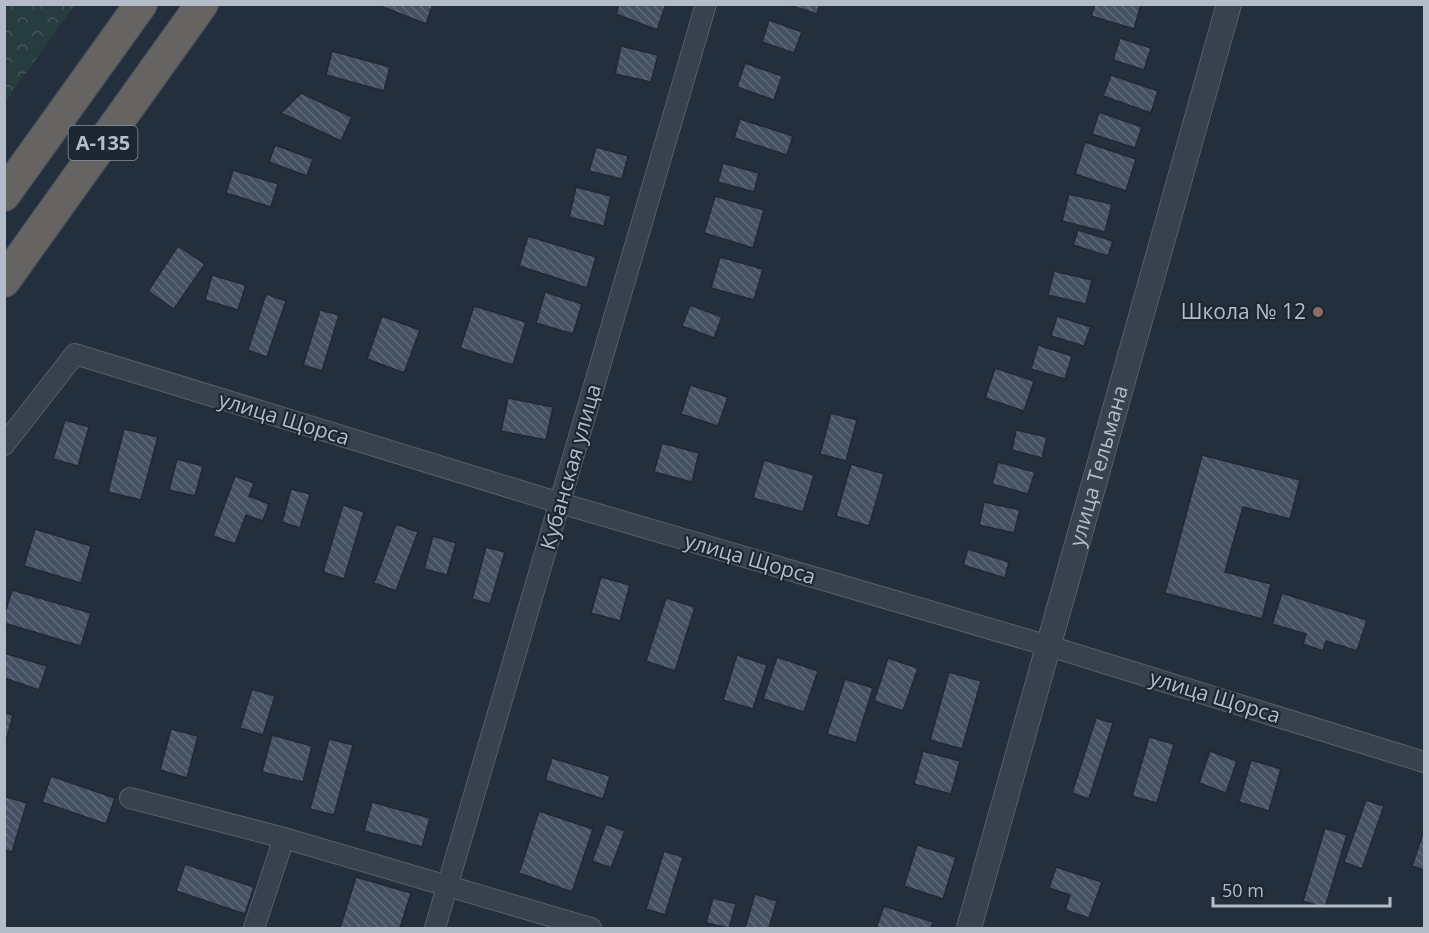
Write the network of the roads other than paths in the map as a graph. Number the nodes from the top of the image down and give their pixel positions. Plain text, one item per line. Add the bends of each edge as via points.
1 (141, 4) edge
2 (202, 4) edge
3 (706, 4) edge
4 (1229, 4) edge
5 (4, 195) edge
6 (4, 281) edge
7 (4, 445) edge
8 (560, 503) junction
9 (1049, 646) junction
10 (1425, 762) edge
11 (130, 798) dead end
12 (284, 838) junction
13 (447, 886) junction
14 (254, 928) edge
15 (435, 928) edge
16 (586, 928) edge
17 (969, 928) edge

1 - 5 highway, А-135
2 - 6 highway, А-135
3 - 8 street, Кубанская улица
4 - 9 street, улица Тельмана
7 - 8 street, улица Щорса via 75,354
8 - 9 street, улица Щорса
8 - 13 street, Кубанская улица
9 - 10 street, улица Щорса
9 - 17 street, улица Тельмана
11 - 12 street
12 - 13 street
12 - 14 street
13 - 15 street, Кубанская улица
13 - 16 street

